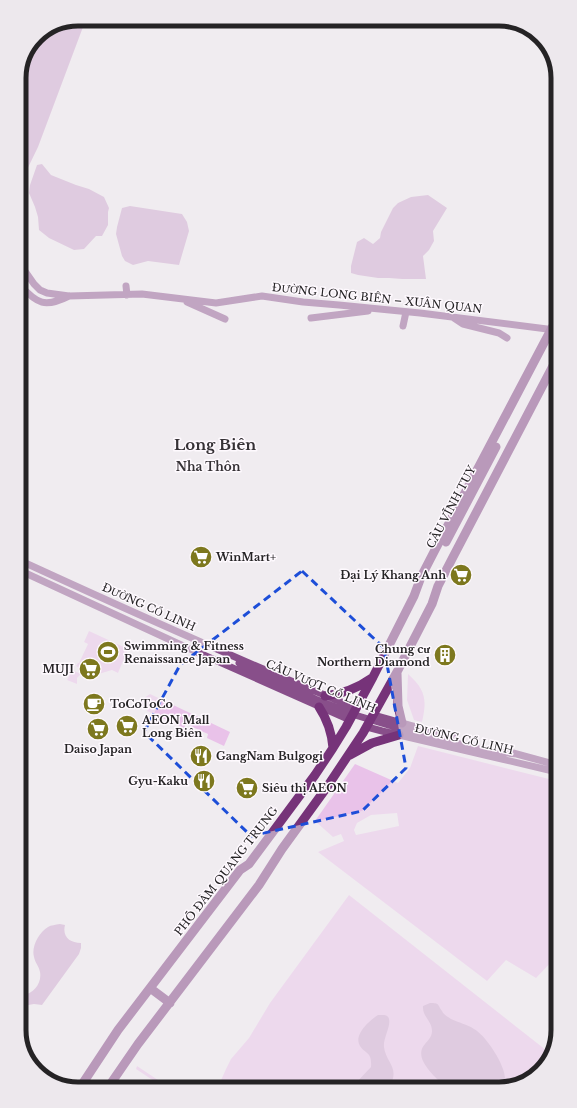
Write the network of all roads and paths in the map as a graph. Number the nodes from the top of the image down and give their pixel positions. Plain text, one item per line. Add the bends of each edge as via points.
1 (26, 273) edge
2 (126, 286) dead end
3 (26, 291) edge
4 (127, 295) junction
5 (69, 296) junction
6 (183, 300) junction
7 (382, 309) junction
8 (406, 312) junction
9 (452, 317) junction
10 (311, 318) dead end
11 (225, 319) dead end
12 (403, 326) dead end
13 (551, 329) edge
14 (551, 330) edge
15 (507, 338) dead end
16 (551, 342) edge
17 (551, 370) edge
18 (551, 383) edge
19 (438, 549) junction
20 (455, 558) junction
21 (26, 563) edge
22 (26, 573) edge
23 (414, 596) joint
24 (219, 650) junction
25 (213, 659) junction
26 (241, 664) junction
27 (397, 672) junction
28 (373, 677) junction
29 (325, 696) junction
30 (319, 707) junction
31 (356, 708) junction
32 (374, 715) junction
33 (350, 720) junction
34 (402, 723) junction
35 (367, 727) junction
36 (399, 735) junction
37 (333, 748) junction
38 (486, 750) junction
39 (517, 754) junction
40 (348, 757) junction
41 (515, 762) junction
42 (551, 763) edge
43 (551, 771) edge
44 (150, 988) junction
45 (170, 1003) junction
46 (84, 1082) edge
47 (112, 1082) edge

1 - 5 main road, ĐƯỜNG LONG BIÊN – XUÂN QUAN via 40,290
2 - 4 main road
3 - 5 main road via 33,299 42,302 56,302
4 - 5 main road, ĐƯỜNG LONG BIÊN – XUÂN QUAN
4 - 6 main road, ĐƯỜNG LONG BIÊN – XUÂN QUAN via 142,294
6 - 7 main road, ĐƯỜNG LONG BIÊN – XUÂN QUAN via 216,303 262,296
6 - 11 main road
7 - 8 main road, ĐƯỜNG LONG BIÊN – XUÂN QUAN
7 - 10 main road
8 - 9 main road, ĐƯỜNG LONG BIÊN – XUÂN QUAN
8 - 12 main road
9 - 13 main road, ĐƯỜNG LONG BIÊN – XUÂN QUAN
9 - 15 main road via 463,324 499,333
14 - 19 highway, CẦU VĨNH TUY
16 - 19 highway, CẦU VĨNH TUY
17 - 20 highway
18 - 20 highway via 482,514
19 - 23 highway, CẦU VĨNH TUY via 427,580
20 - 27 highway via 438,586 432,604
21 - 24 main road, ĐƯỜNG CỔ LINH
22 - 25 main road, ĐƯỜNG CỔ LINH
23 - 28 highway, PHỐ ĐÀM QUANG TRUNG
24 - 26 main road, CẦU VƯỢT CỔ LINH
24 - 29 main road, ĐƯỜNG CỔ LINH
25 - 26 main road, CẦU VƯỢT CỔ LINH
25 - 30 main road, ĐƯỜNG CỔ LINH
26 - 38 main road, CẦU VƯỢT CỔ LINH via 355,715
27 - 32 highway
27 - 34 highway via 398,706
28 - 29 highway via 350,691
28 - 31 highway, PHỐ ĐÀM QUANG TRUNG
29 - 30 main road
29 - 31 main road, ĐƯỜNG CỔ LINH
30 - 33 main road, ĐƯỜNG CỔ LINH
30 - 37 highway
31 - 33 highway, PHỐ ĐÀM QUANG TRUNG
32 - 34 main road, ĐƯỜNG CỔ LINH
32 - 35 highway
33 - 37 highway, PHỐ ĐÀM QUANG TRUNG
34 - 36 main road
34 - 39 main road, ĐƯỜNG CỔ LINH
35 - 36 main road, ĐƯỜNG CỔ LINH
35 - 40 highway
36 - 40 highway via 372,743
36 - 41 main road, ĐƯỜNG CỔ LINH
37 - 44 highway, PHỐ ĐÀM QUANG TRUNG via 249,864 240,870
38 - 39 main road, CẦU VƯỢT CỔ LINH
38 - 41 main road, CẦU VƯỢT CỔ LINH
39 - 42 main road, ĐƯỜNG CỔ LINH
40 - 45 highway via 259,885
41 - 43 main road, ĐƯỜNG CỔ LINH
44 - 45 highway
44 - 46 highway, PHỐ ĐÀM QUANG TRUNG
45 - 47 highway

